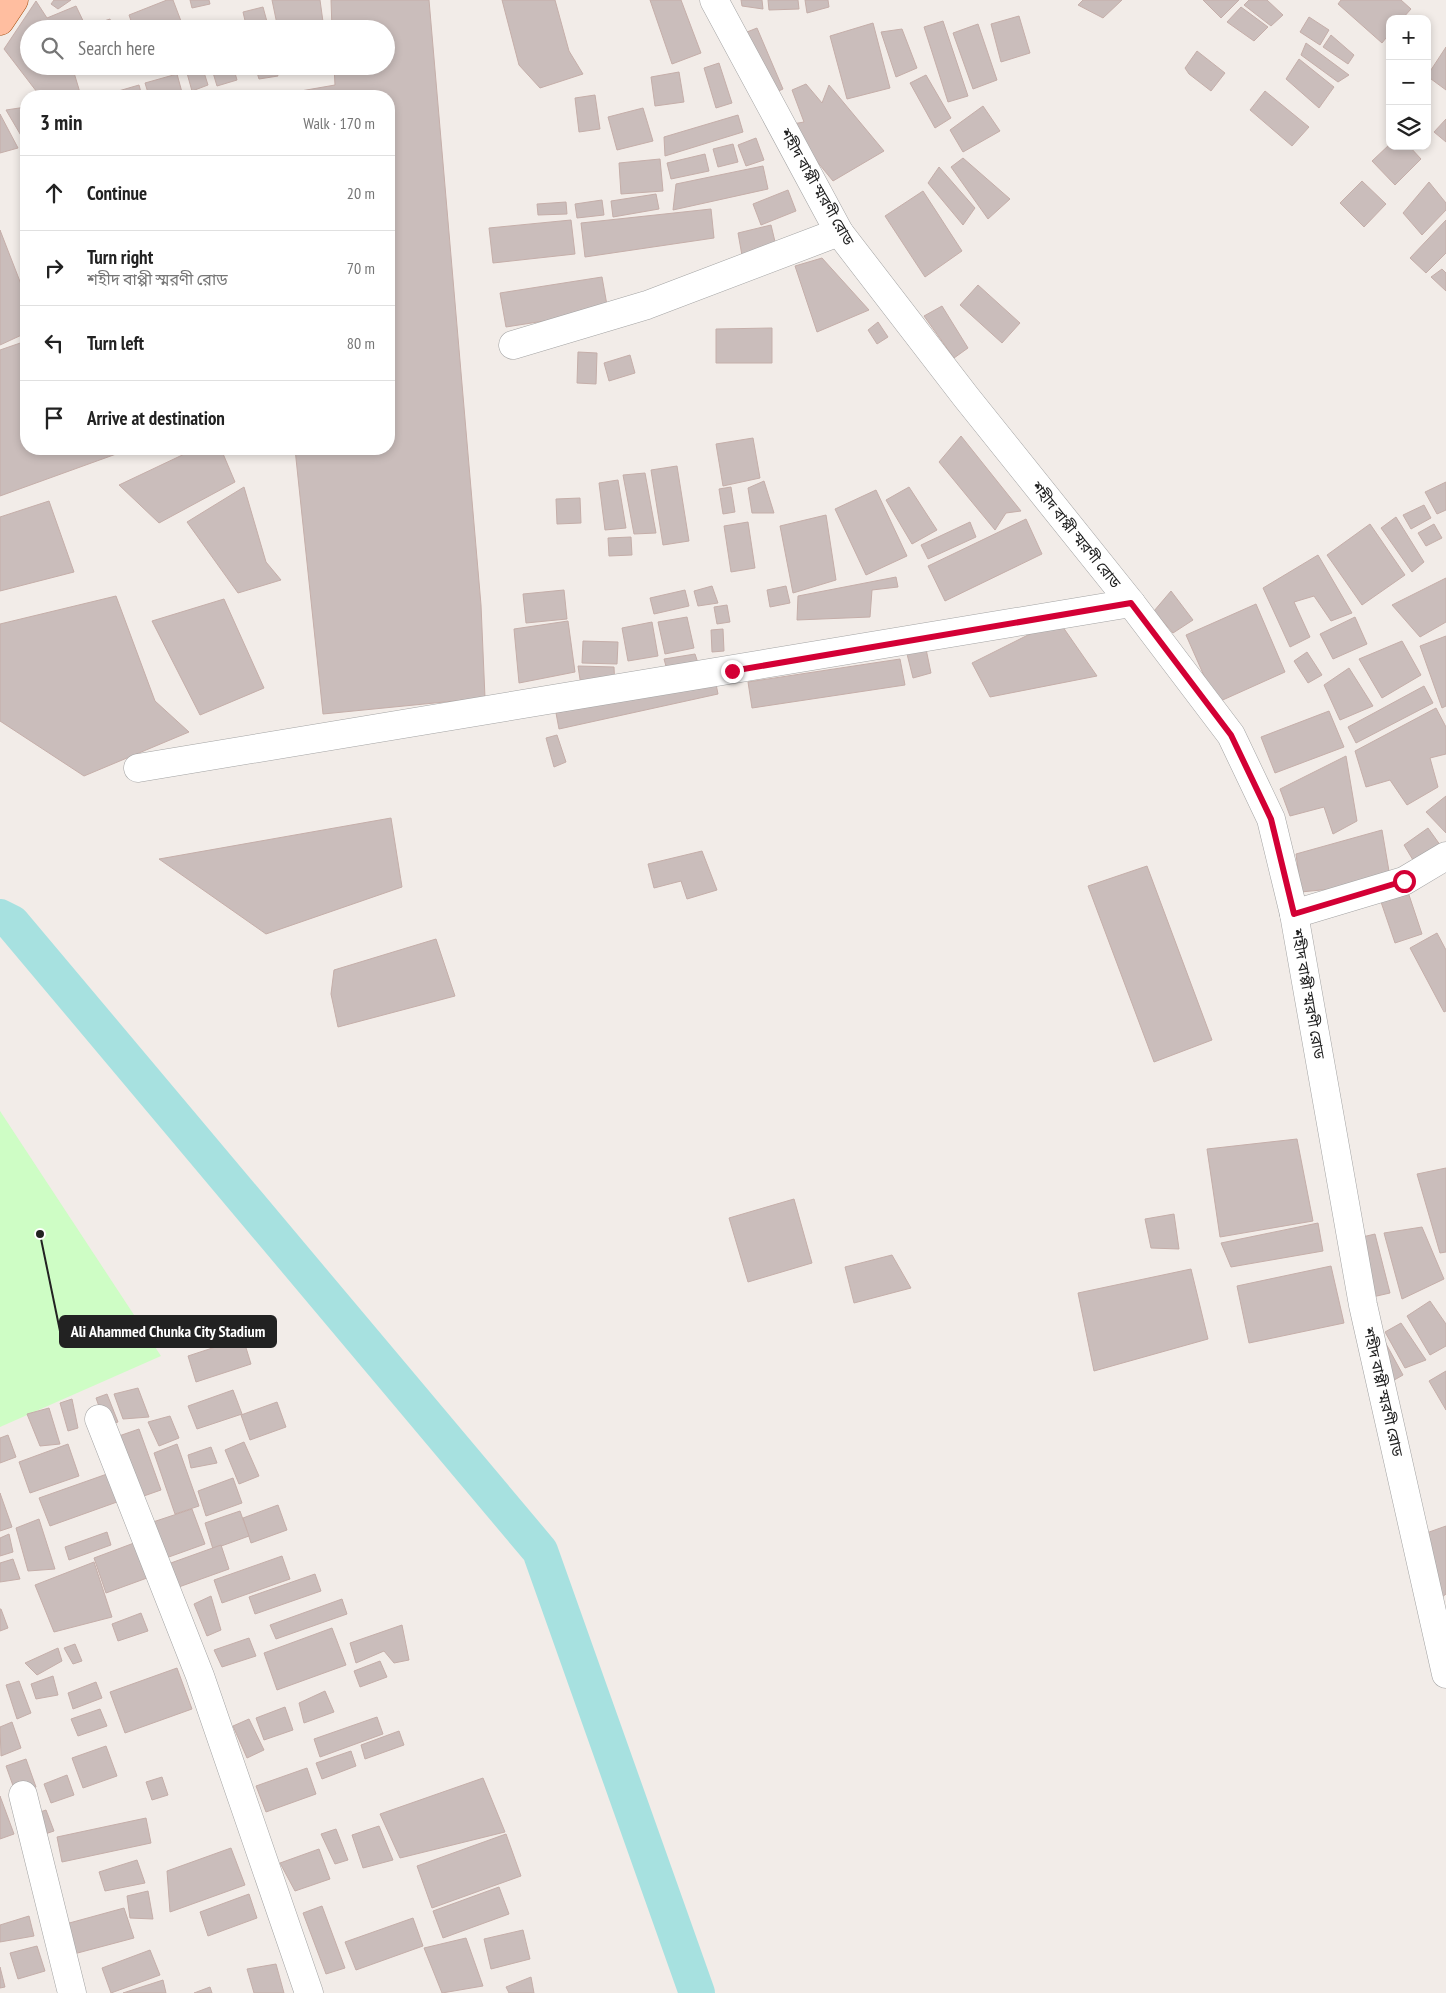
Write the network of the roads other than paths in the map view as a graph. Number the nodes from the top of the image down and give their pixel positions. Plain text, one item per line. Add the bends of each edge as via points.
1 (14, 0) edge
2 (714, 0) edge
3 (0, 21) edge
4 (839, 232) junction
5 (513, 345) dead end
6 (1131, 603) junction
7 (138, 768) dead end
8 (1446, 856) edge
9 (1294, 914) junction
10 (99, 1418) dead end
11 (1446, 1674) edge
12 (23, 1795) dead end
13 (72, 1993) edge
14 (309, 1993) edge

1 - 3 main road
2 - 4 street, শহীদ বাপ্পী স্মরণী রোড
4 - 5 street via 647,305
4 - 6 street, শহীদ বাপ্পী স্মরণী রোড
6 - 7 street
6 - 9 street, শহীদ বাপ্পী স্মরণী রোড via 1231,735 1271,819
8 - 9 street via 1404,881
9 - 11 street, শহীদ বাপ্পী স্মরণী রোড via 1363,1305
10 - 14 street via 200,1676
12 - 13 street

